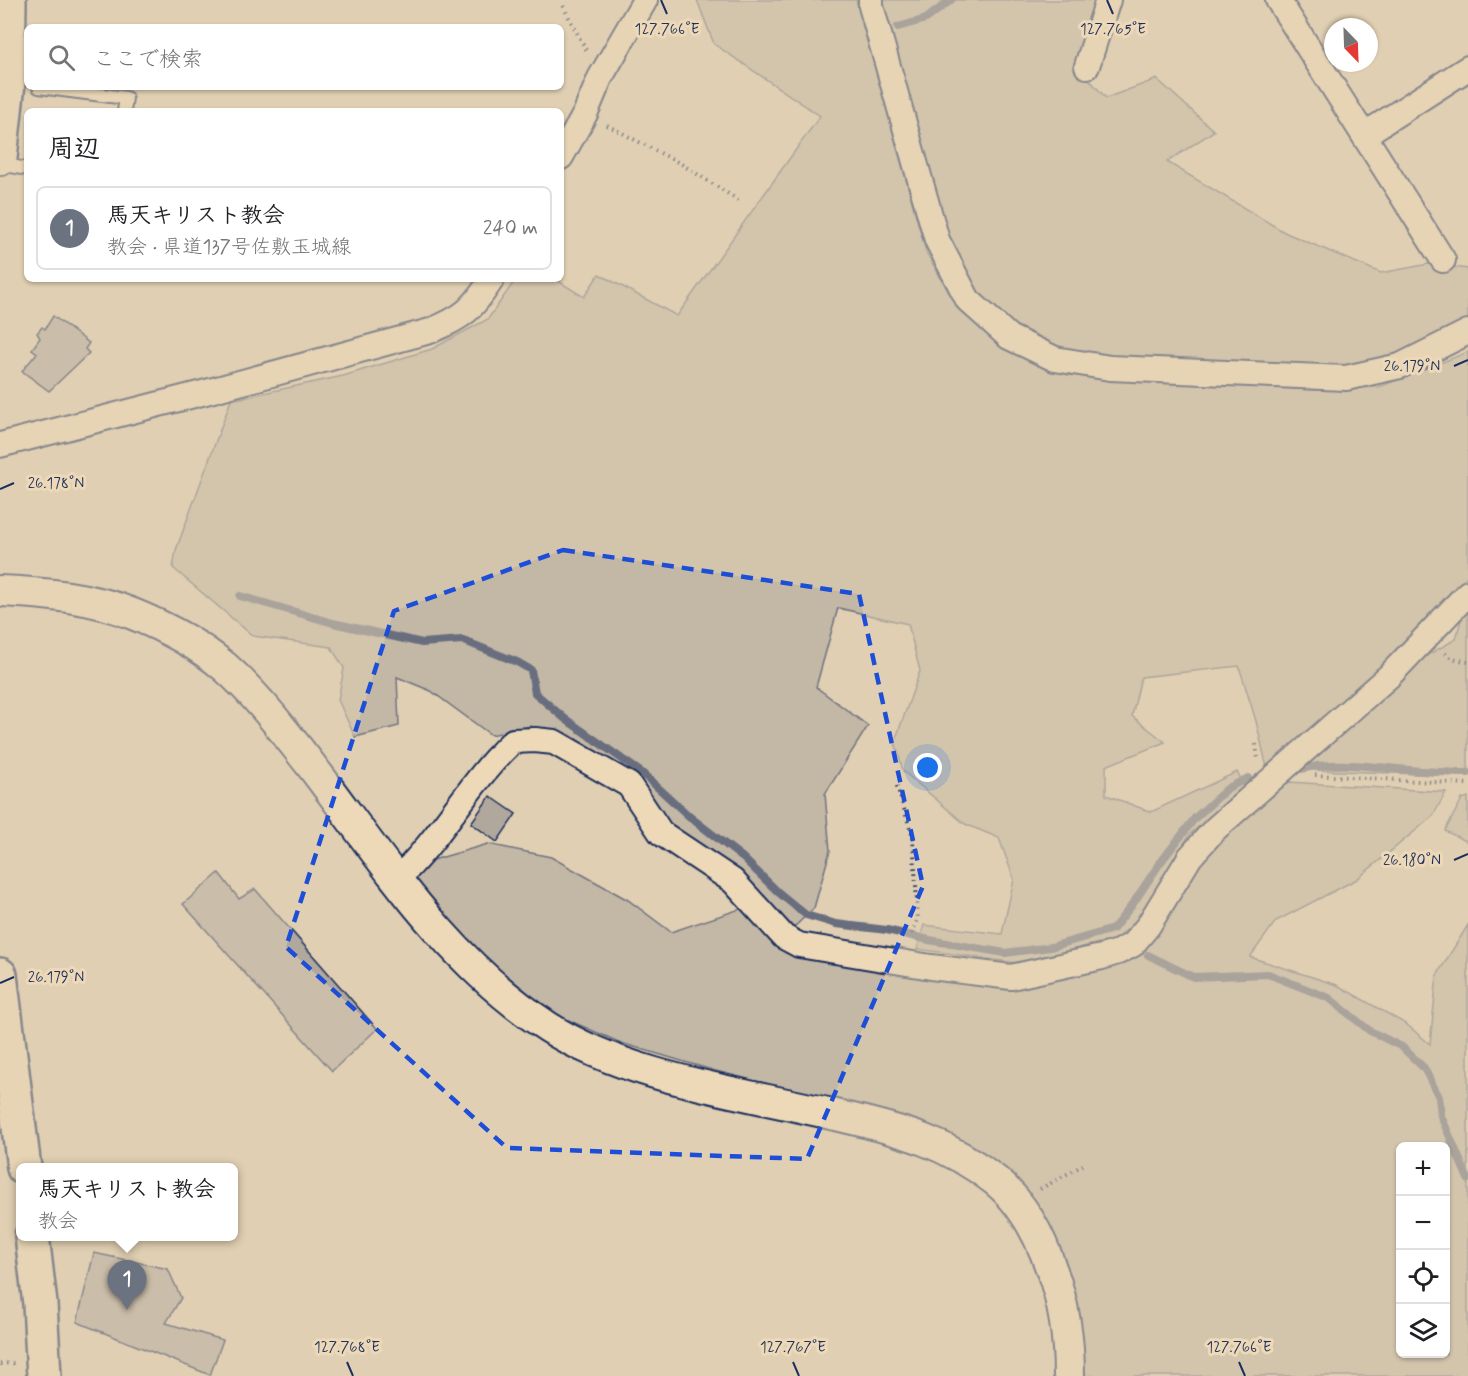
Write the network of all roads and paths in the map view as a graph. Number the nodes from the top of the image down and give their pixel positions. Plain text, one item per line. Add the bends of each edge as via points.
1 (9, 0) edge
2 (645, 0) edge
3 (872, 0) edge
4 (1108, 0) edge
5 (1278, 0) edge
6 (563, 6) dead end
7 (1087, 66) dead end
8 (1468, 68) edge
9 (600, 78) junction
10 (63, 90) edge
11 (124, 108) edge
12 (585, 114) junction
13 (1364, 135) junction
14 (564, 152) edge
15 (0, 158) edge
16 (0, 164) edge
17 (24, 168) edge
18 (738, 200) dead end
19 (1443, 260) dead end
20 (490, 282) edge
21 (1468, 332) edge
22 (0, 445) edge
23 (0, 591) edge
24 (1468, 593) edge
25 (1281, 772) junction
26 (1468, 784) edge
27 (897, 786) dead end
28 (396, 880) junction
29 (909, 942) dead end
30 (0, 975) edge
31 (24, 1163) edge
32 (1083, 1165) dead end
33 (1016, 1202) junction
34 (33, 1241) edge
35 (44, 1376) edge
36 (1069, 1376) edge

1 - 15 main road via 12,83
2 - 9 street
3 - 21 street via 937,240 968,300 1009,337 1055,359 1110,368 1346,378 1400,366
4 - 7 street
5 - 13 street
6 - 9 path
8 - 13 street
9 - 12 street
10 - 11 lane via 126,98
12 - 14 street
12 - 18 path via 683,165
13 - 19 street
16 - 17 lane
20 - 22 street via 476,303 455,321 430,332
23 - 28 street via 45,594 130,612 175,634 223,665 266,707
24 - 25 street via 1389,676
25 - 26 path
25 - 28 street via 1215,829 1191,857 1132,945 1102,957 1011,976 799,945 784,937 733,881 661,833 629,785 554,742 513,741 496,756 416,862
27 - 29 path via 913,837 918,918
28 - 33 street via 457,953 546,1026 582,1046 706,1087 902,1131 951,1151 998,1183
30 - 31 main road
32 - 33 path
33 - 36 street via 1034,1226 1058,1288
34 - 35 main road

